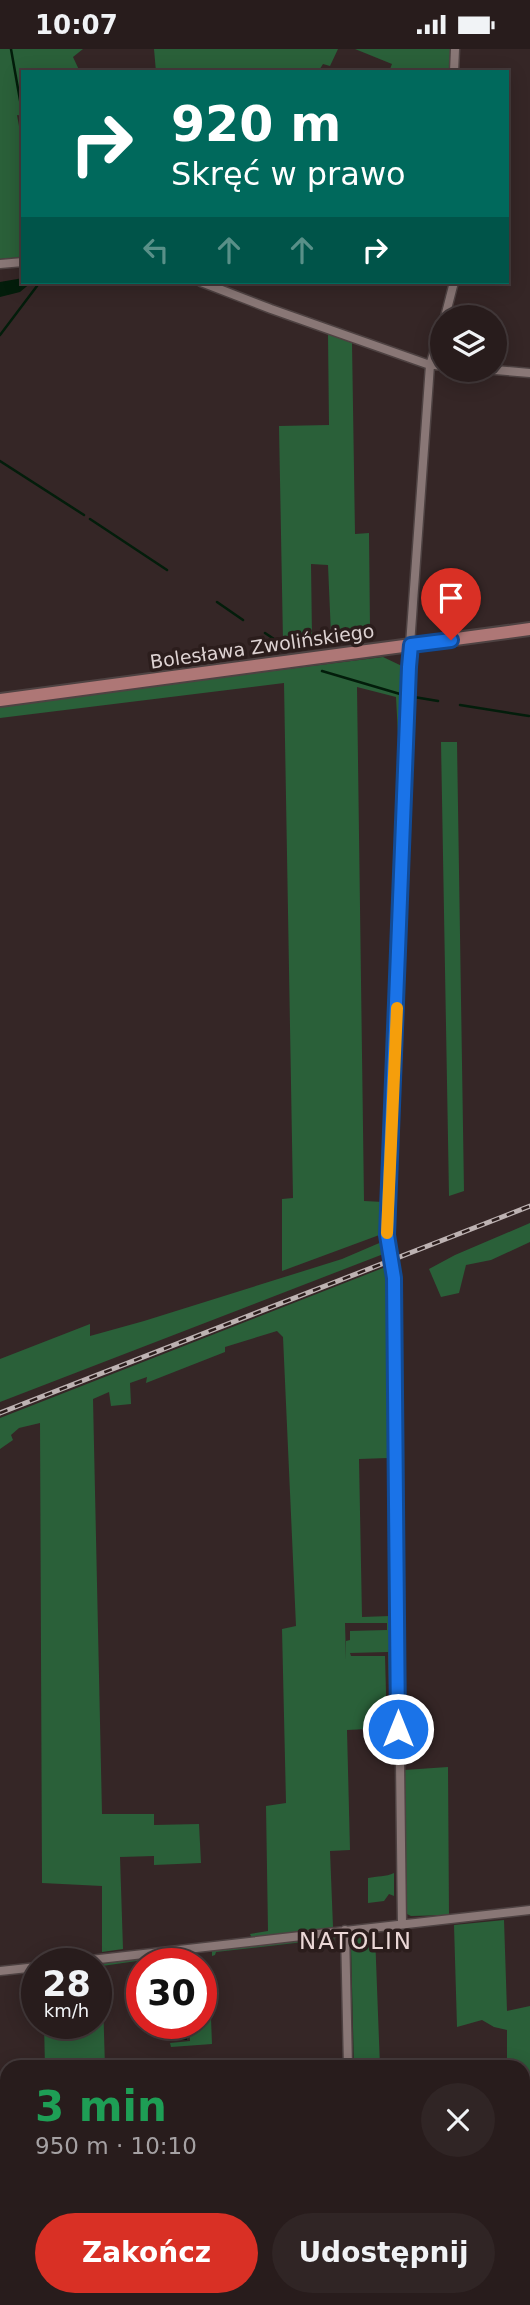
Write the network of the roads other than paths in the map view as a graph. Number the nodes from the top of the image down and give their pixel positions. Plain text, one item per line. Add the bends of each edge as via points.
1 (455, 49) edge
2 (454, 70) edge
3 (21, 261) edge
4 (0, 264) edge
5 (206, 284) edge
6 (453, 284) edge
7 (448, 305) edge
8 (430, 365) joint
9 (507, 371) edge
10 (530, 373) edge
11 (530, 629) edge
12 (411, 645) junction
13 (0, 700) edge
14 (530, 1910) edge
15 (402, 1924) junction
16 (345, 1930) junction
17 (112, 1957) edge
18 (21, 1969) edge
19 (0, 1971) edge
20 (348, 2060) edge

1 - 2 street
3 - 4 street
5 - 8 street
6 - 7 street
8 - 12 street
9 - 10 street
11 - 12 main road, Bolesława Zwolińskiego
12 - 13 main road, Bolesława Zwolińskiego
12 - 15 street via 387,1235 394,1278
14 - 15 street
15 - 16 street
16 - 17 street
16 - 20 street
18 - 19 street

